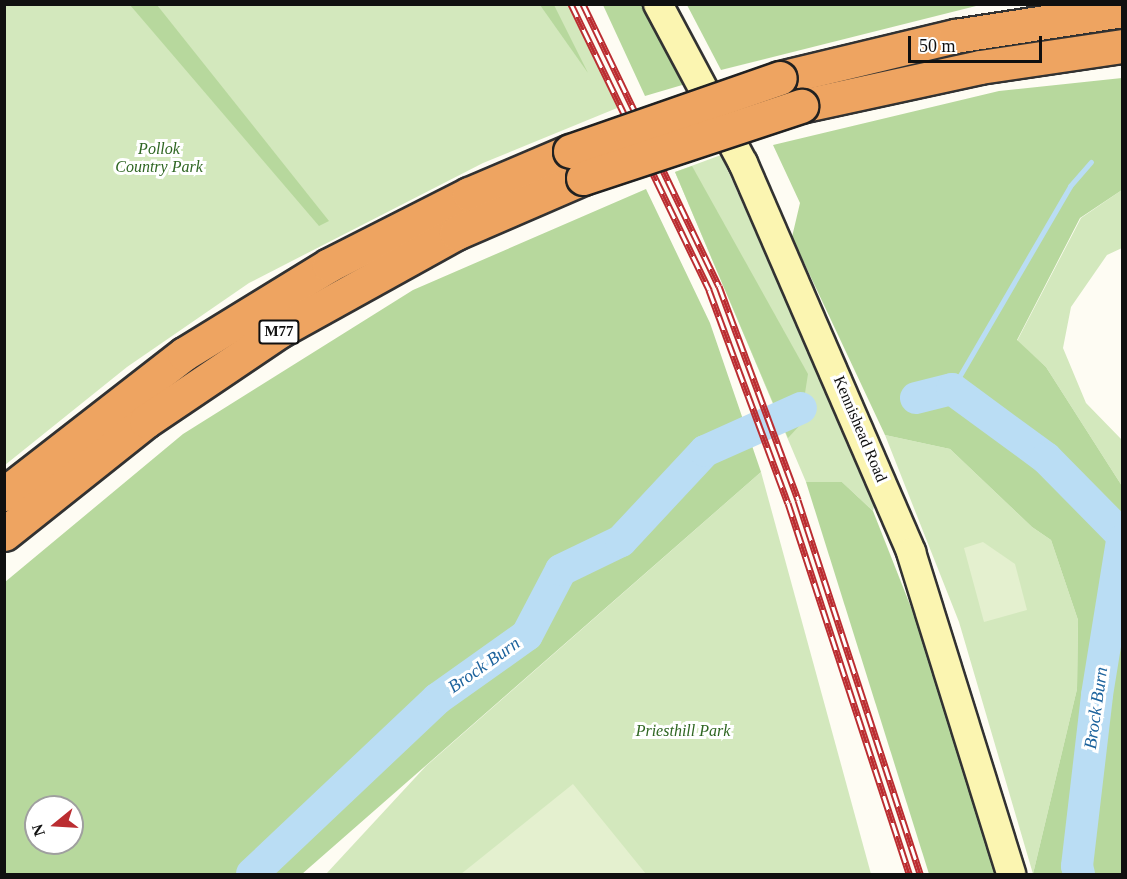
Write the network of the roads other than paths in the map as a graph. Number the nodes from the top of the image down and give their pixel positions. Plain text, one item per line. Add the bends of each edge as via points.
1 (658, 4) edge
2 (1122, 10) edge
3 (1122, 46) edge
4 (576, 165) junction
5 (4, 494) edge
6 (4, 534) edge
7 (1011, 874) edge

1 - 7 street, Kennishead Road via 743,163 911,552
2 - 4 highway, M77, bridge via 955,36 780,78
3 - 4 highway, M77, bridge via 980,67 801,106
4 - 5 highway, M77 via 469,194 329,265 184,354
4 - 6 highway, M77 via 281,330 146,421

